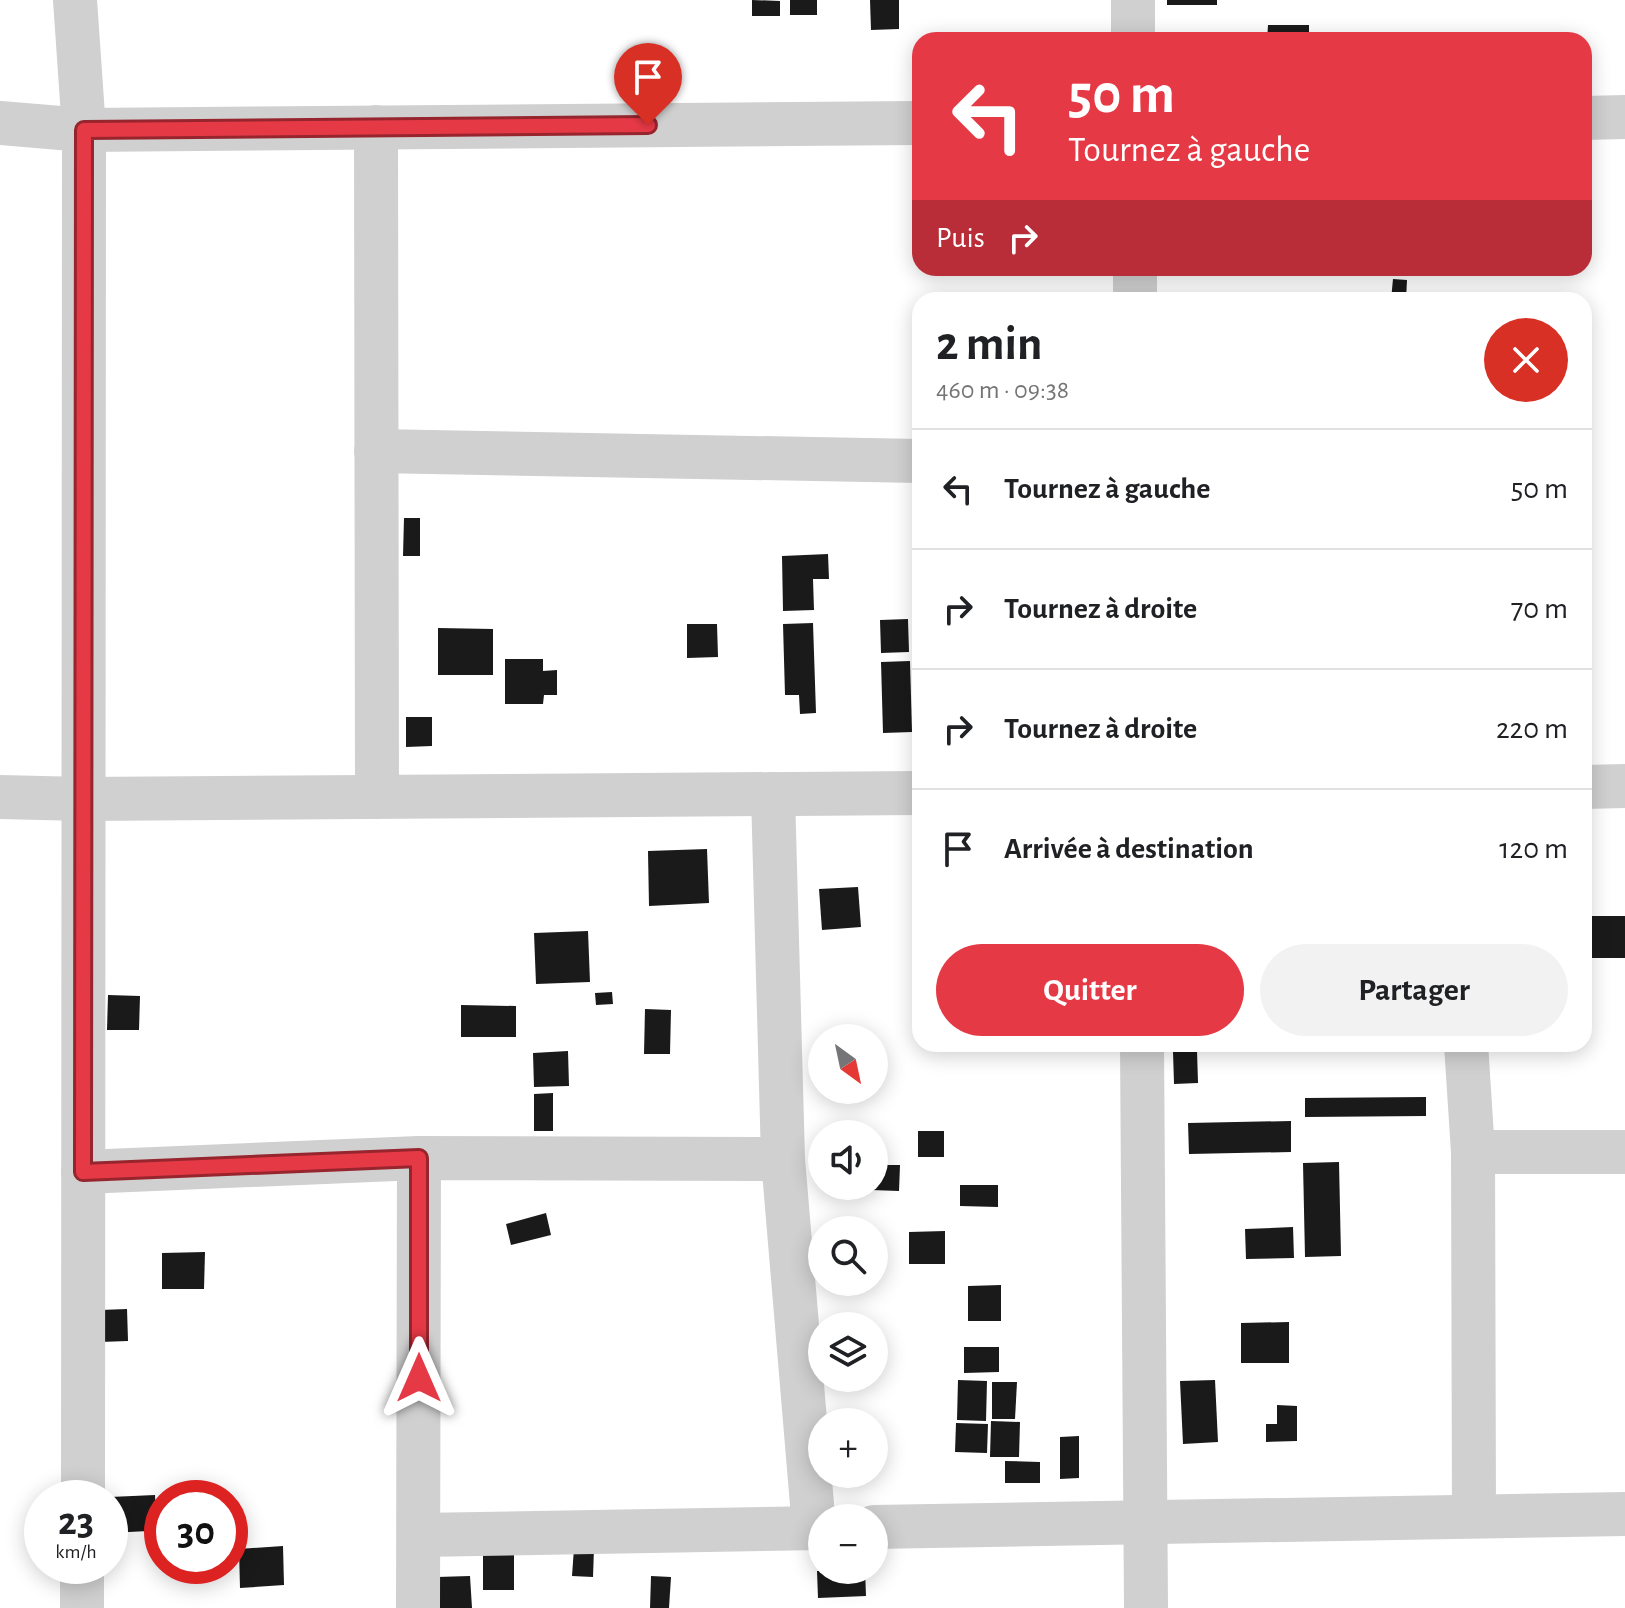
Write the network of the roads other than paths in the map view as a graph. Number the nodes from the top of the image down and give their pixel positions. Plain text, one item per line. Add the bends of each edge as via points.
1 (75, 0) edge
2 (1133, 0) edge
3 (1133, 32) edge
4 (1625, 117) edge
5 (1592, 118) edge
6 (0, 123) edge
7 (912, 123) edge
8 (376, 127) junction
9 (84, 130) junction
10 (376, 451) junction
11 (912, 461) edge
12 (1625, 786) edge
13 (1592, 787) edge
14 (912, 793) edge
15 (773, 794) junction
16 (0, 797) edge
17 (377, 797) junction
18 (83, 799) junction
19 (1142, 1052) edge
20 (1467, 1052) edge
21 (1473, 1152) junction
22 (1625, 1152) edge
23 (419, 1158) junction
24 (783, 1159) junction
25 (83, 1172) junction
26 (83, 1480) edge
27 (816, 1504) edge
28 (1625, 1514) edge
29 (1474, 1516) junction
30 (1146, 1523) junction
31 (888, 1527) edge
32 (808, 1528) edge
33 (419, 1535) junction
34 (82, 1584) edge
35 (82, 1608) edge
36 (418, 1608) edge
37 (1146, 1608) edge

1 - 9 street
2 - 3 street
4 - 5 street
6 - 9 street
7 - 8 street
8 - 9 street
8 - 10 street
9 - 18 street
10 - 11 street
10 - 17 street
12 - 13 street
14 - 15 street
15 - 17 street
15 - 24 street
16 - 18 street
17 - 18 street
18 - 25 street
19 - 30 street
20 - 21 street
21 - 22 street
21 - 29 street
23 - 24 street
23 - 25 street
23 - 33 street
24 - 27 street
25 - 26 street
28 - 29 street
29 - 30 street
30 - 31 street
30 - 37 street
32 - 33 street
33 - 36 street
34 - 35 street

